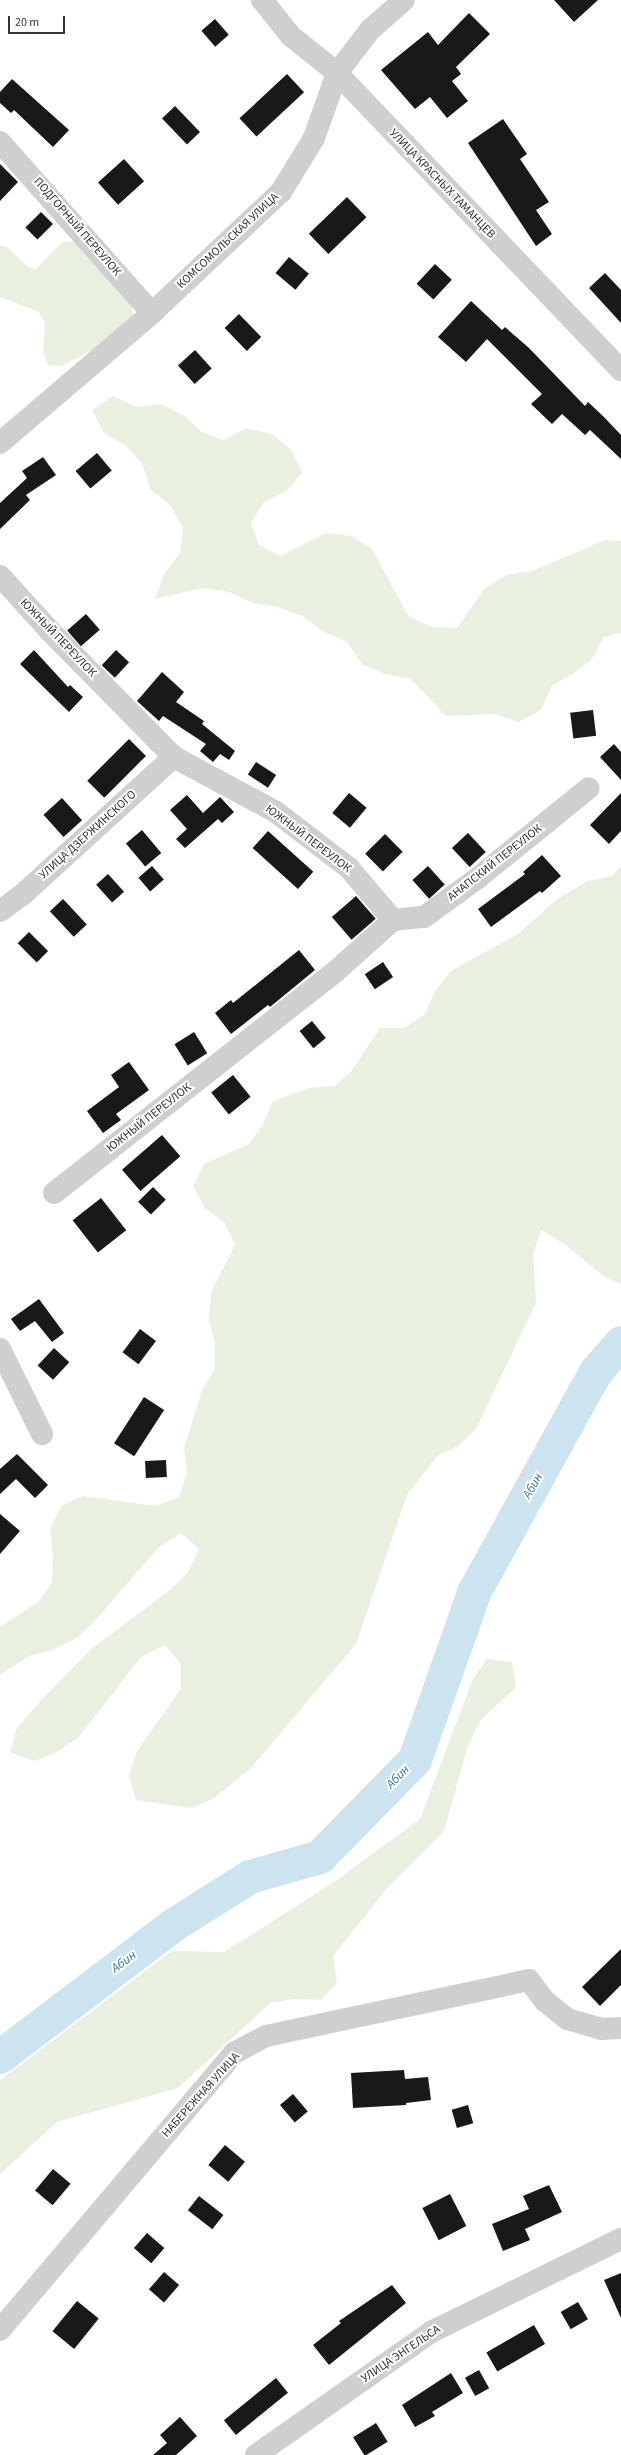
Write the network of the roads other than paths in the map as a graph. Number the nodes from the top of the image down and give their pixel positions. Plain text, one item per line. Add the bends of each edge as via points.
1 (262, 0) edge
2 (404, 0) edge
3 (337, 73) junction
4 (0, 142) edge
5 (152, 313) junction
6 (618, 362) edge
7 (0, 443) edge
8 (0, 576) edge
9 (174, 757) junction
10 (589, 788) dead end
11 (0, 911) edge
12 (393, 920) junction
13 (54, 1193) dead end
14 (0, 1348) edge
15 (42, 1434) dead end
16 (621, 2028) edge
17 (621, 2239) edge
18 (0, 2330) edge
19 (256, 2455) edge

1 - 3 street, УЛИЦА КРАСНЫХ ТАМАНЦЕВ via 291,36
2 - 3 street, КОМСОМОЛЬСКАЯ УЛИЦА via 370,30
3 - 5 street, КОМСОМОЛЬСКАЯ УЛИЦА via 314,138 281,192
3 - 6 street, УЛИЦА КРАСНЫХ ТАМАНЦЕВ
4 - 5 street, ПОДГОРНЫЙ ПЕРЕУЛОК
5 - 7 street, КОМСОМОЛЬСКАЯ УЛИЦА
8 - 9 street, ЮЖНЫЙ ПЕРЕУЛОК via 50,631
9 - 11 street, УЛИЦА ДЗЕРЖИНСКОГО via 21,896
9 - 12 street, ЮЖНЫЙ ПЕРЕУЛОК via 276,812 349,868
10 - 12 street, АНАПСКИЙ ПЕРЕУЛОК via 479,877 424,917
12 - 13 street, ЮЖНЫЙ ПЕРЕУЛОК via 336,971
14 - 15 street
16 - 18 street, НАБЕРЕЖНАЯ УЛИЦА via 602,2029 567,2019 545,2001 529,1980 266,2036 234,2053
17 - 19 street, УЛИЦА ЭНГЕЛЬСА via 430,2332

